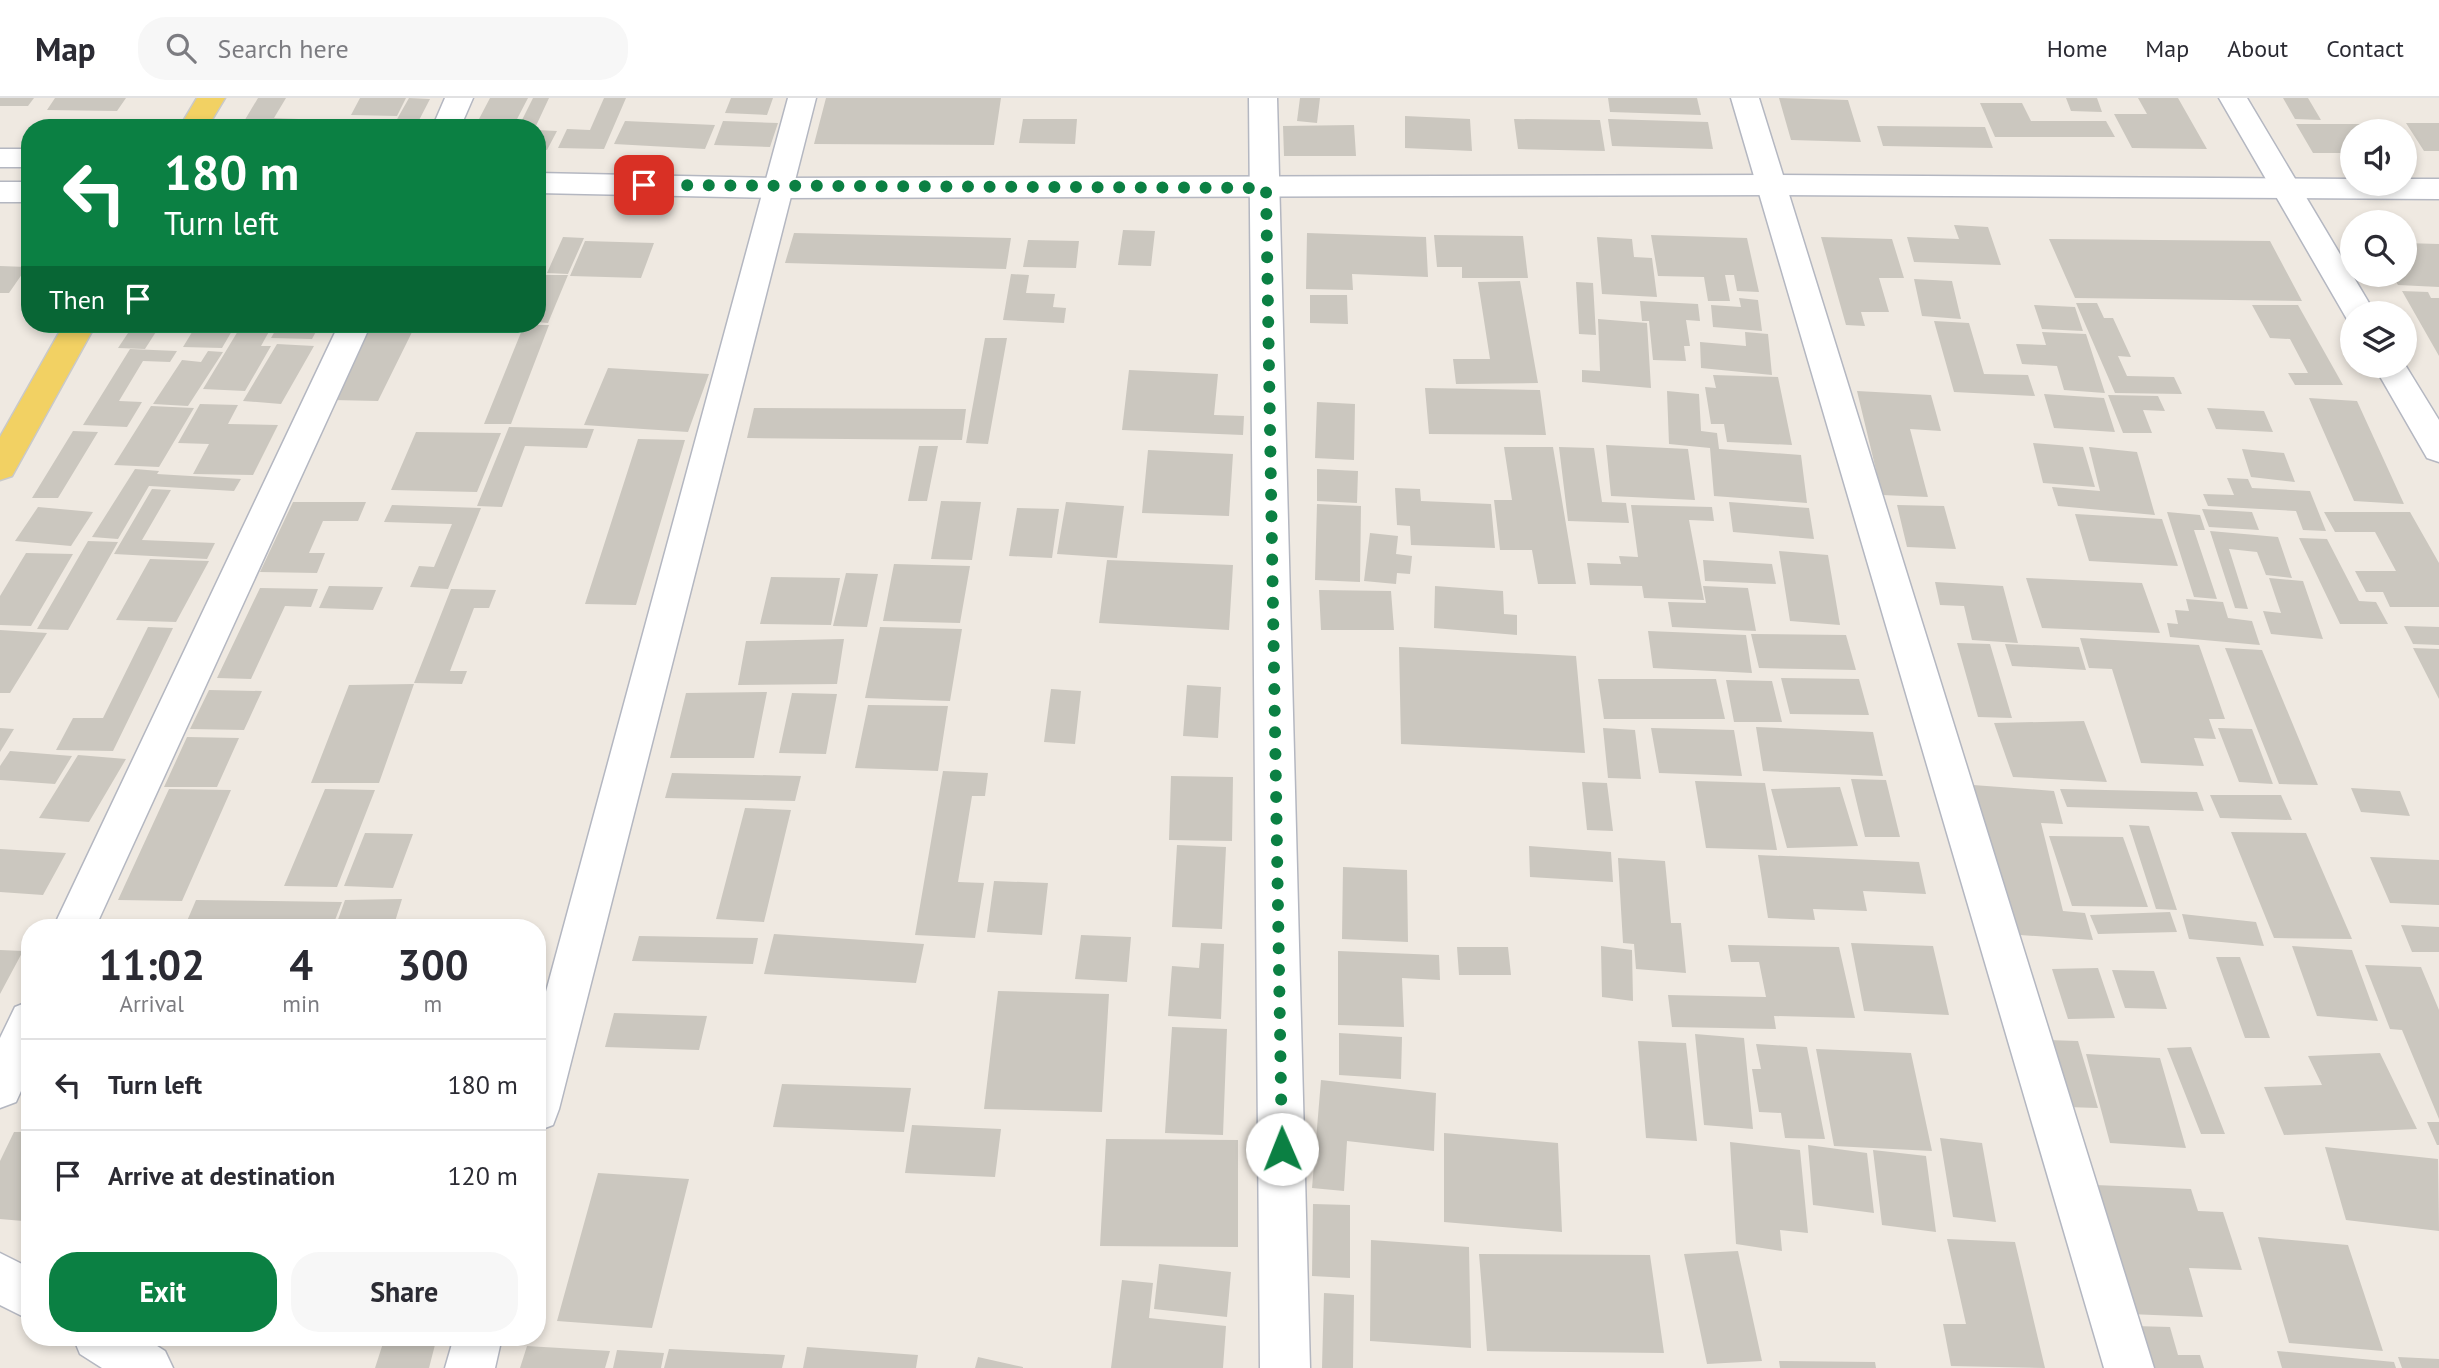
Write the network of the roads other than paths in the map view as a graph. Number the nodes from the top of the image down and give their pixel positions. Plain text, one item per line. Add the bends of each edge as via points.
1 (211, 98) edge
2 (459, 98) edge
3 (802, 98) edge
4 (1264, 98) edge
5 (1745, 98) edge
6 (2233, 98) edge
7 (198, 119) edge
8 (450, 119) edge
9 (0, 158) edge
10 (21, 158) edge
11 (546, 183) edge
12 (1772, 186) junction
13 (777, 188) junction
14 (1266, 188) junction
15 (2285, 188) junction
16 (2439, 189) edge
17 (0, 192) edge
18 (21, 192) edge
19 (2352, 301) edge
20 (75, 333) edge
21 (351, 333) edge
22 (2397, 378) edge
23 (2439, 449) edge
24 (0, 467) edge
25 (78, 919) edge
26 (21, 1042) edge
27 (546, 1075) edge
28 (0, 1086) edge
29 (0, 1277) edge
30 (21, 1290) edge
31 (112, 1346) edge
32 (476, 1346) edge
33 (148, 1368) edge
34 (470, 1368) edge
35 (1285, 1368) edge
36 (2129, 1368) edge

1 - 7 main road
2 - 8 street
3 - 13 street
4 - 14 street
5 - 12 street
6 - 15 street
9 - 10 street
11 - 13 street
12 - 14 street
12 - 15 street
12 - 36 street
13 - 14 street
13 - 27 street
14 - 35 street
15 - 16 street
15 - 19 street
17 - 18 street
20 - 24 main road
21 - 25 street
22 - 23 street
26 - 28 street
29 - 30 street
31 - 33 street
32 - 34 street

